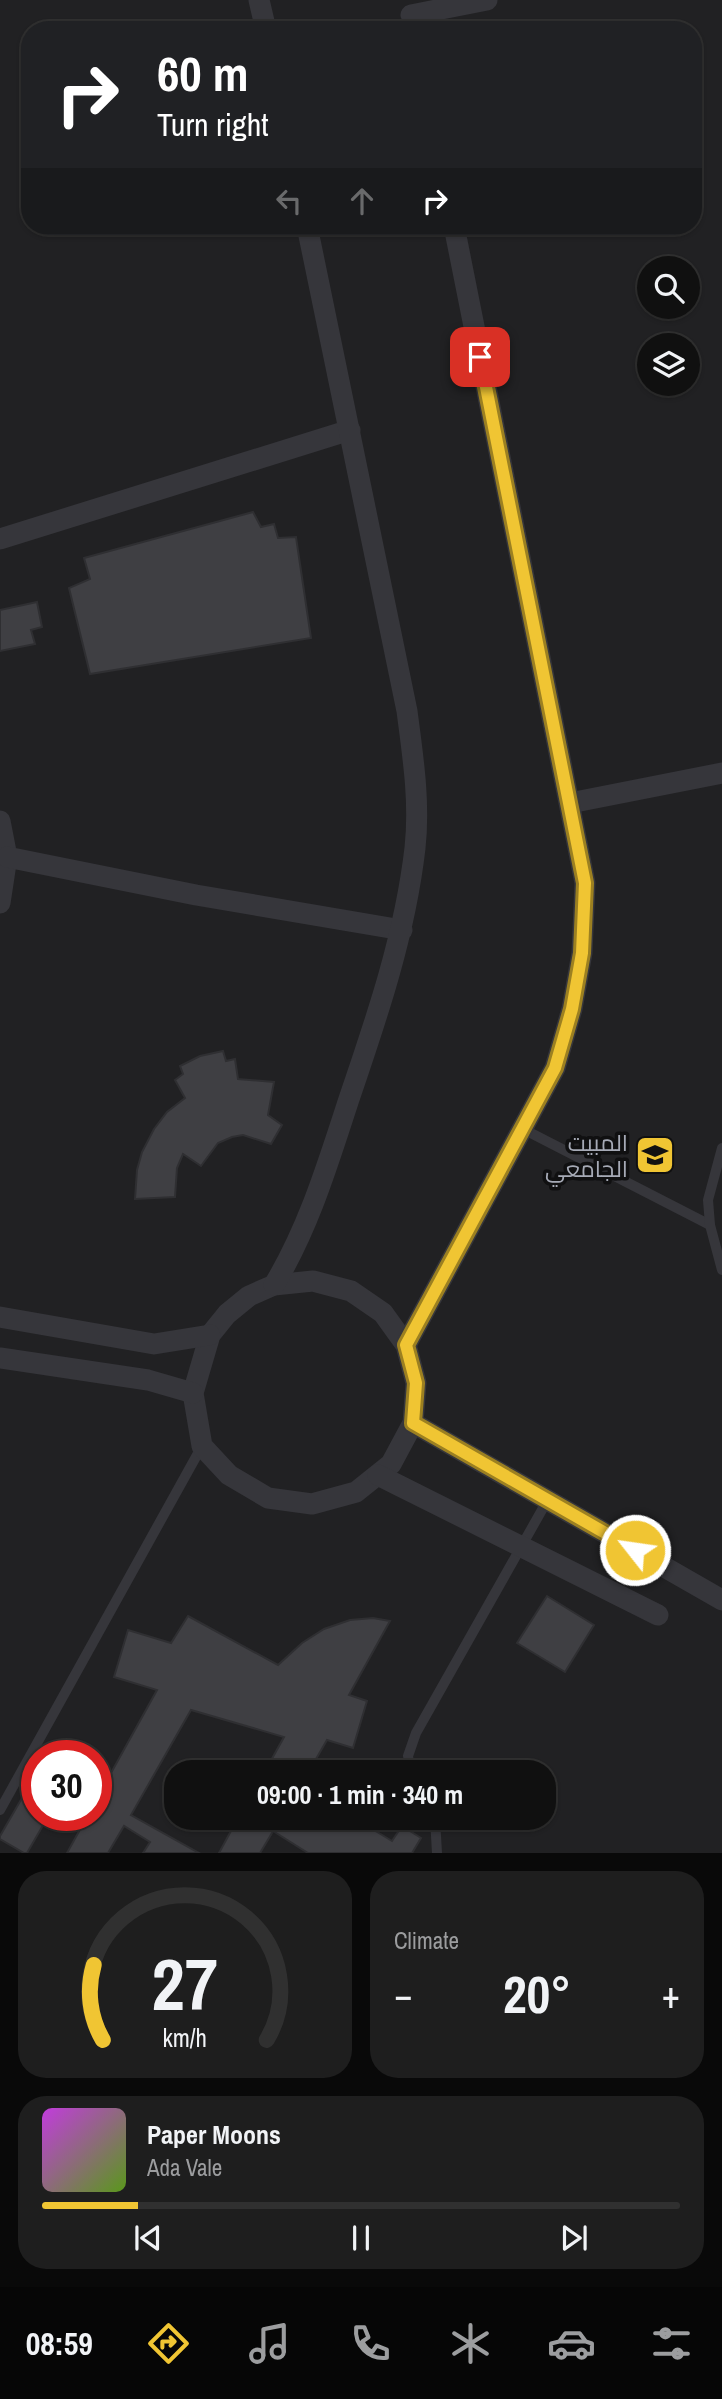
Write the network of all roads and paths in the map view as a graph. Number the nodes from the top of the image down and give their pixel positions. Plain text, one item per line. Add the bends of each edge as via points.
1 (259, 0) edge
2 (487, 0) edge
3 (411, 15) edge
4 (264, 21) edge
5 (309, 235) edge
6 (456, 235) edge
7 (350, 430) junction
8 (0, 539) edge
9 (722, 773) edge
10 (570, 803) junction
11 (0, 821) edge
12 (7, 857) junction
13 (0, 903) edge
14 (402, 929) junction
15 (523, 1129) junction
16 (722, 1148) edge
17 (710, 1225) junction
18 (722, 1270) edge
19 (274, 1285) junction
20 (0, 1317) edge
21 (210, 1335) junction
22 (406, 1345) junction
23 (0, 1358) edge
24 (193, 1393) junction
25 (413, 1423) junction
26 (202, 1446) junction
27 (378, 1475) junction
28 (547, 1500) junction
29 (521, 1547) junction
30 (722, 1600) edge
31 (658, 1615) dead end
32 (409, 1760) edge
33 (0, 1810) edge
34 (436, 1830) edge
35 (437, 1853) edge

1 - 4 street
2 - 3 street
5 - 7 street
6 - 10 street
7 - 8 street
7 - 14 street via 407,711 417,789 415,847
9 - 10 street
10 - 15 street via 585,883 582,953 555,1068
11 - 12 street
12 - 13 street
12 - 14 street
14 - 19 street via 310,1213
15 - 17 lane
15 - 22 street
16 - 17 lane via 708,1200
17 - 18 lane
19 - 21 street via 249,1296
19 - 22 street via 313,1281 351,1291 383,1313
20 - 21 street via 154,1345
21 - 24 street
22 - 25 street via 416,1383
23 - 24 street via 148,1380
24 - 26 street
25 - 27 street via 391,1464
25 - 28 street
26 - 27 street via 229,1475 268,1498 312,1504 356,1492
26 - 33 lane
27 - 29 street
28 - 29 lane
28 - 30 street
29 - 31 street
29 - 32 lane via 416,1733
34 - 35 lane

